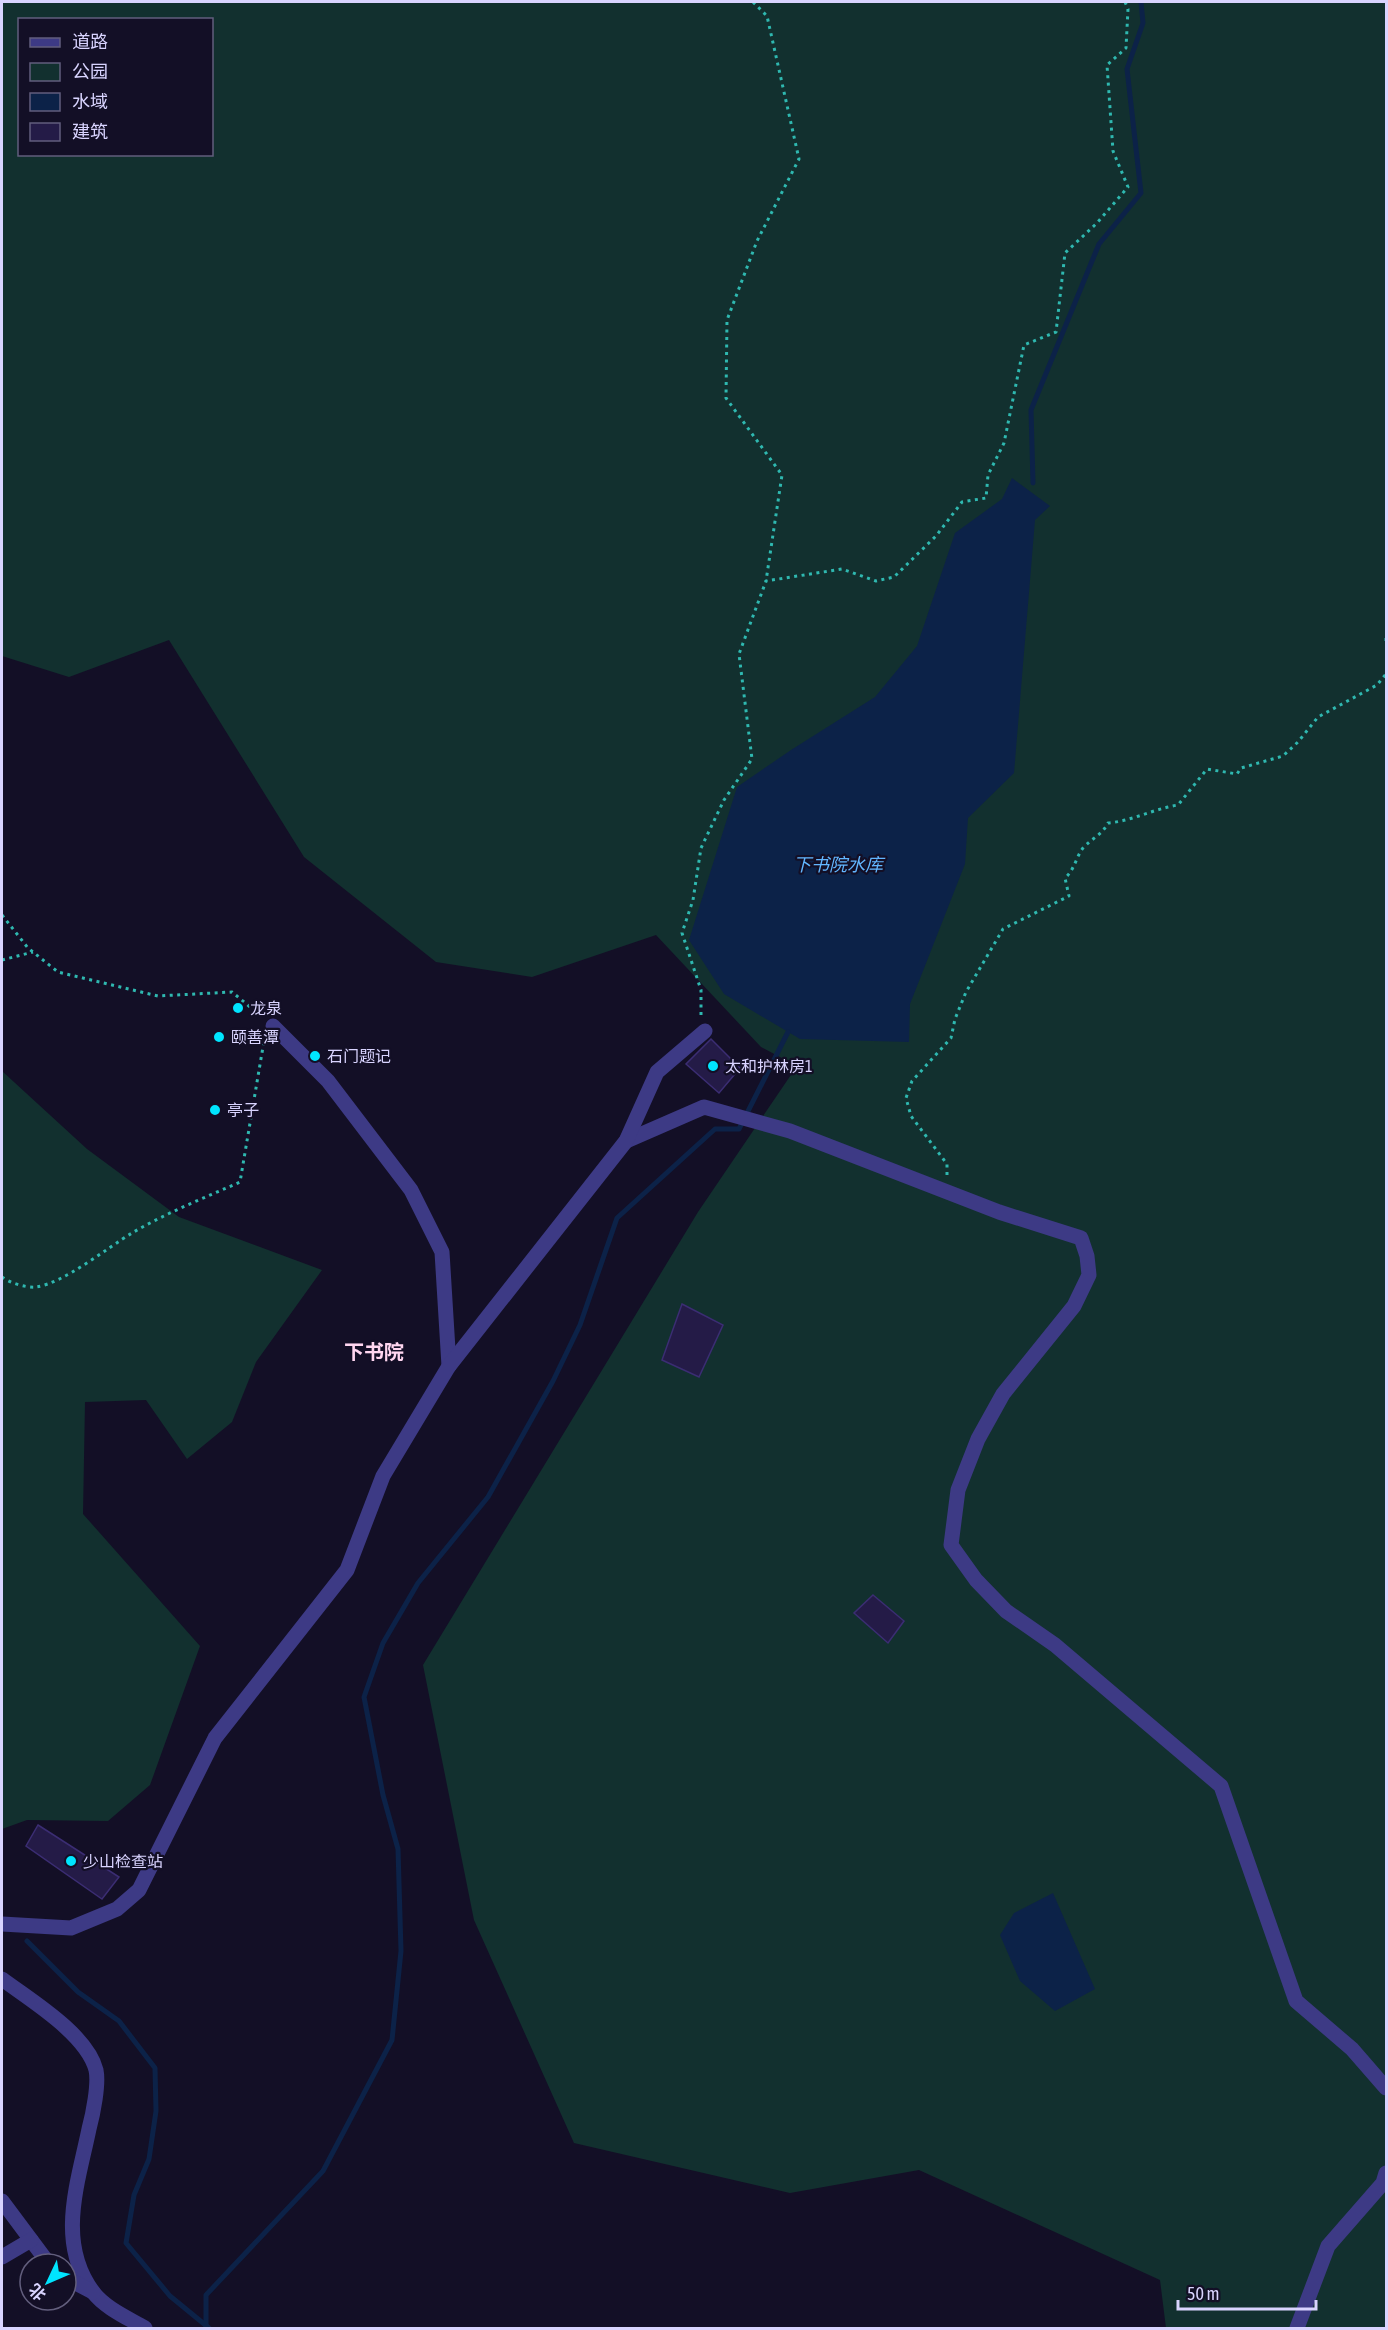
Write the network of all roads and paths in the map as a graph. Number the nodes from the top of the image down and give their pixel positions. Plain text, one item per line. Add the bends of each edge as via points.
1 (753, 2) edge
2 (1125, 2) edge
3 (766, 580) junction
4 (1386, 674) edge
5 (2, 915) edge
6 (33, 952) junction
7 (2, 960) edge
8 (271, 1024) junction
9 (705, 1031) joint
10 (626, 1141) junction
11 (942, 1190) junction
12 (2, 1277) edge
13 (449, 1366) junction
14 (2, 1924) edge
15 (2, 1979) edge
16 (1386, 2088) edge
17 (1386, 2173) edge
18 (2, 2201) edge
19 (31, 2240) junction
20 (40, 2252) edge
21 (2, 2257) edge
22 (78, 2284) edge
23 (93, 2292) junction
24 (145, 2328) edge
25 (1297, 2328) edge

1 - 3 path via 767,16 800,159 757,241 727,320 726,398 782,475
2 - 3 path via 1126,48 1107,65 1113,151 1128,187 1065,253 1056,332 1024,345 1004,443 987,475 986,498 962,502 936,536 894,577 876,581 843,569
3 - 9 path via 739,654 752,759 723,800 701,848 693,900 682,933 701,990
4 - 11 path via 1377,685 1318,717 1283,756 1241,768 1237,774 1207,770 1178,806 1154,809 1125,822 1108,823 1083,848 1065,878 1069,896 1003,929 966,992 951,1038 912,1081 906,1098 911,1116 947,1164
5 - 6 path
6 - 7 path
6 - 8 path via 58,972 158,996 232,992
8 - 12 path via 258,1069 240,1182 133,1232 70,1273 36,1287 8,1282
8 - 13 street via 328,1081 411,1190 442,1252
9 - 10 street via 657,1072
10 - 11 street via 704,1107 790,1131
10 - 13 street
11 - 16 street via 1081,1239 1088,1256 1089,1275 1074,1306 1003,1394 978,1439 958,1490 951,1545 976,1580 1006,1611 1056,1645 1221,1786 1296,2001 1352,2049
13 - 14 street via 383,1476 347,1570 215,1738 139,1890 117,1909 71,1928
15 - 23 street via 83,2045 96,2070 94,2109 71,2218 74,2256
17 - 25 street via 1383,2182 1328,2246
18 - 19 street
19 - 20 street
19 - 21 street
22 - 23 street
23 - 24 street

